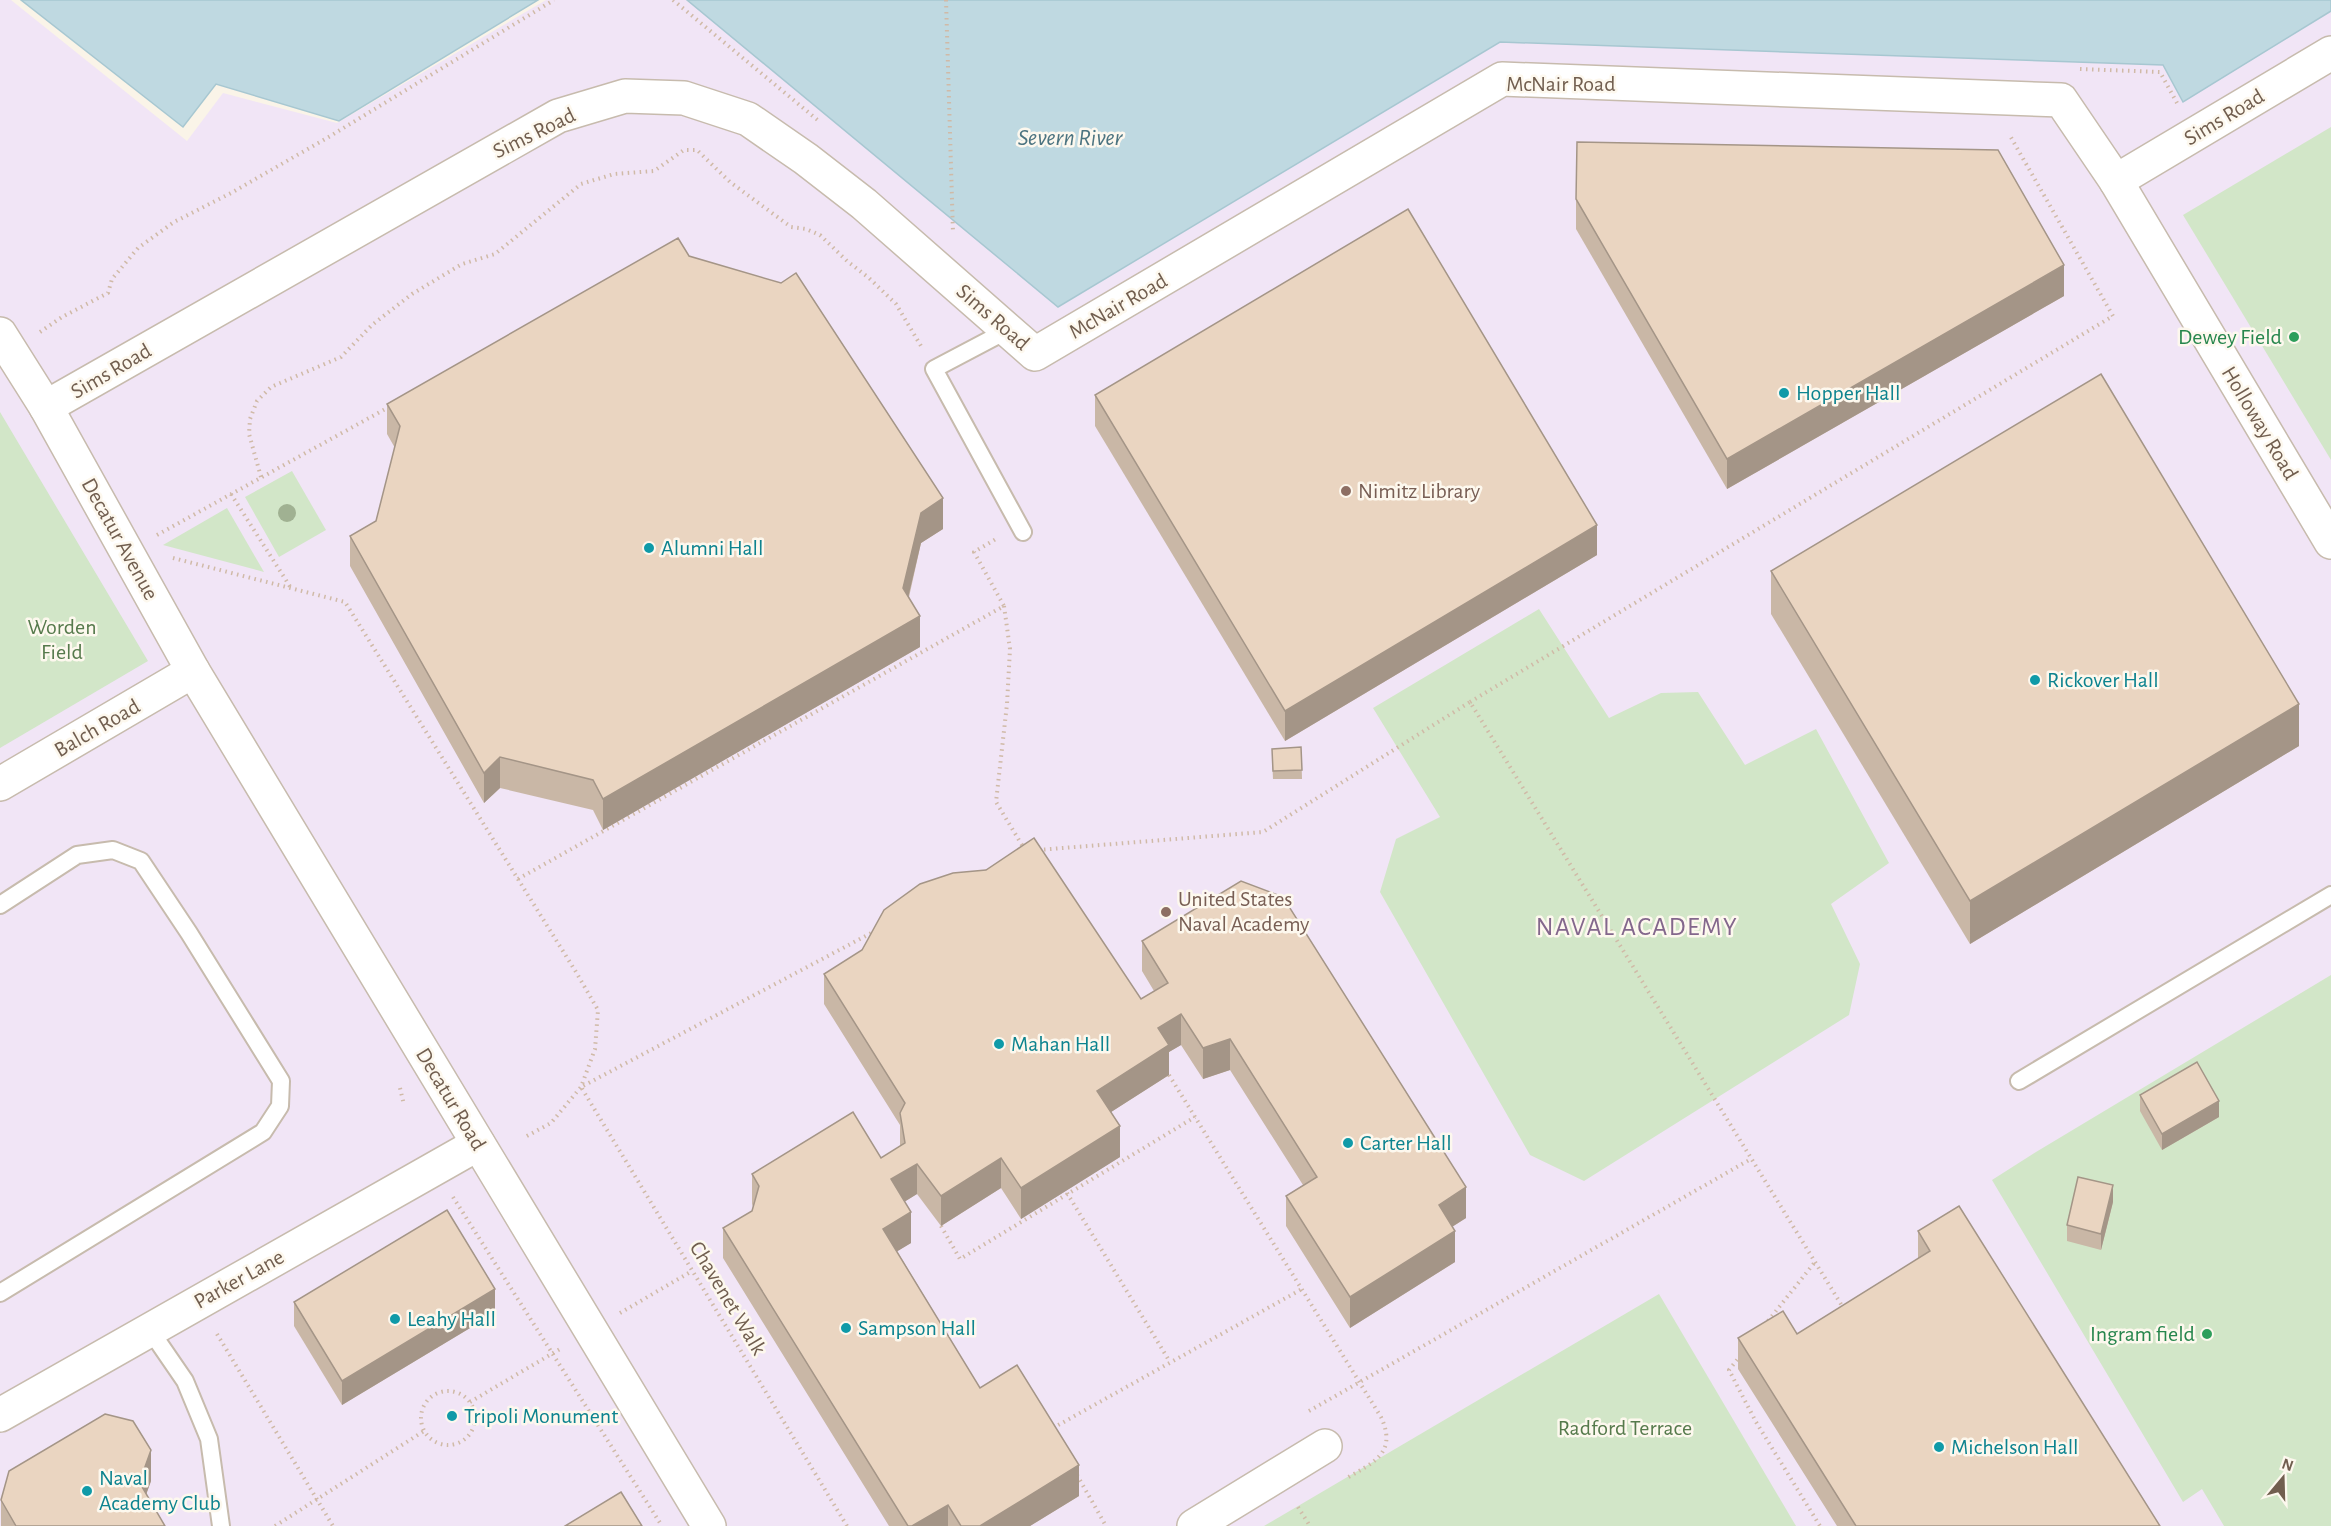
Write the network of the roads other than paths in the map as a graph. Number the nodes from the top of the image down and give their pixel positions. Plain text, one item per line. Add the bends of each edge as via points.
1 (2331, 53) edge
2 (2116, 181) junction
3 (1008, 330) junction
4 (0, 334) edge
5 (1035, 354) joint
6 (46, 407) junction
7 (1021, 529) road end
8 (2331, 542) edge
9 (193, 671) junction
10 (0, 784) edge
11 (2331, 895) edge
12 (0, 905) edge
13 (2019, 1081) dead end
14 (478, 1144) junction
15 (0, 1293) edge
16 (150, 1330) junction
17 (0, 1415) edge
18 (1325, 1446) dead end
19 (221, 1526) edge
20 (709, 1526) edge
21 (1194, 1526) edge

1 - 2 street, Sims Road
2 - 5 street, McNair Road via 2061,100 1502,79
2 - 8 street, Holloway Road
3 - 5 street, Sims Road
3 - 6 street, Sims Road via 864,204 748,119 684,98 625,96 558,116
3 - 7 lane via 934,369
4 - 6 street, Decatur Avenue
6 - 9 street, Decatur Avenue
9 - 10 street, Balch Road
9 - 14 street, Decatur Road
11 - 13 lane
12 - 15 lane via 77,855 113,850 141,861 281,1081 280,1106 263,1132
14 - 16 street, Parker Lane
14 - 20 street, Decatur Road
16 - 17 street, Parker Lane
16 - 19 lane via 185,1381 209,1439
18 - 21 street

